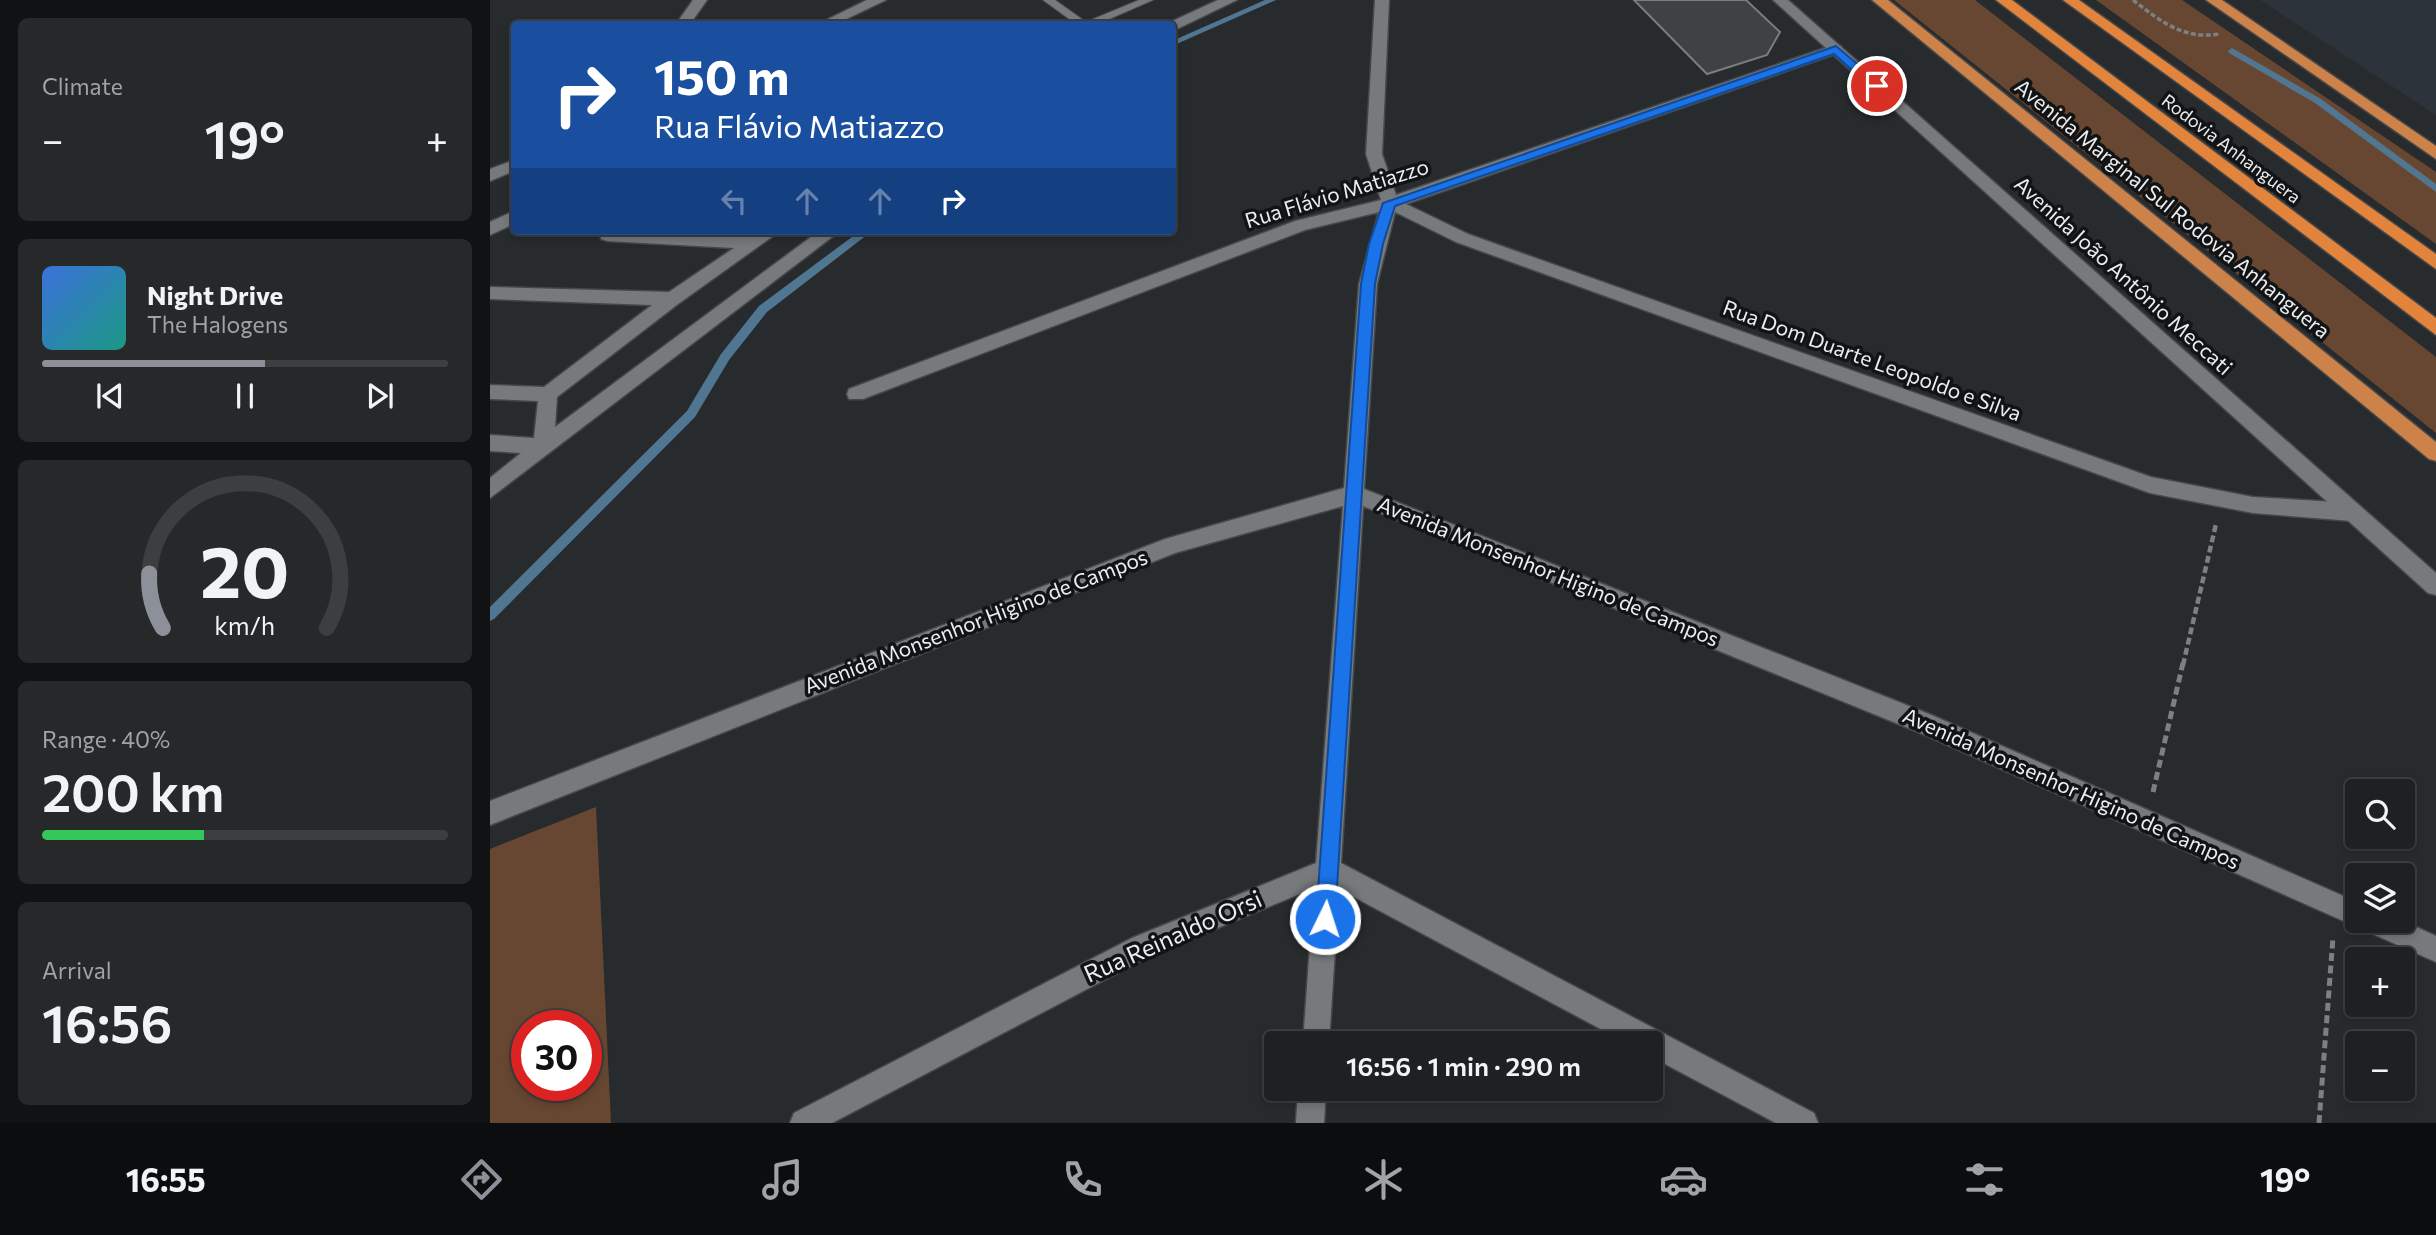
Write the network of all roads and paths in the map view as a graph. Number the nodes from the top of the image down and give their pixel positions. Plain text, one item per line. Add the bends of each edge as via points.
1 (700, 0) edge
2 (879, 0) edge
3 (1048, 0) edge
4 (1148, 0) edge
5 (1230, 0) edge
6 (1382, 0) edge
7 (1780, 0) edge
8 (1880, 0) edge
9 (2003, 0) edge
10 (2070, 0) edge
11 (2133, 0) edge
12 (2213, 0) edge
13 (2223, 5) edge
14 (685, 21) edge
15 (832, 21) edge
16 (1078, 21) edge
17 (1097, 21) edge
18 (1176, 24) edge
19 (2250, 24) junction
20 (1836, 49) junction
21 (2436, 154) edge
22 (511, 166) edge
23 (490, 176) edge
24 (1390, 203) junction
25 (511, 218) edge
26 (490, 229) edge
27 (607, 235) dead end
28 (764, 235) edge
29 (826, 235) edge
30 (751, 243) junction
31 (2436, 263) edge
32 (490, 293) edge
33 (672, 299) junction
34 (2436, 328) edge
35 (490, 392) edge
36 (548, 394) junction
37 (856, 394) dead end
38 (490, 443) edge
39 (543, 446) junction
40 (2436, 453) edge
41 (490, 490) edge
42 (1354, 494) junction
43 (2222, 499) junction
44 (2352, 512) junction
45 (2436, 586) edge
46 (490, 813) edge
47 (2146, 822) junction
48 (1329, 870) junction
49 (2336, 905) junction
50 (2345, 909) edge
51 (2399, 933) edge
52 (2436, 950) edge
53 (1317, 1031) edge
54 (1311, 1101) edge
55 (804, 1123) edge
56 (1310, 1123) edge
57 (1804, 1123) edge
58 (2319, 1123) edge

1 - 14 street
2 - 15 street
3 - 16 lane
4 - 17 lane
5 - 18 street
6 - 24 street via 1374,154
7 - 20 street, Avenida João Antônio Meccati
8 - 40 highway, Avenida Marginal Sul Rodovia Anhanguera
9 - 34 highway, Rodovia Anhanguera
10 - 31 highway, Rodovia Anhanguera
11 - 19 path via 2176,30 2204,37
12 - 13 highway
13 - 19 highway
19 - 21 highway
20 - 24 street, Rua Flávio Matiazzo
20 - 44 street, Avenida João Antônio Meccati
22 - 23 street
24 - 37 street, Rua Flávio Matiazzo via 1301,225
24 - 42 street via 1368,284
24 - 43 street, Rua Dom Duarte Leopoldo e Silva via 1462,238 2150,485
25 - 26 street
27 - 30 street
28 - 30 street
29 - 39 street
30 - 33 street
32 - 33 street
33 - 36 street
35 - 36 street
36 - 39 street
38 - 39 street
39 - 41 street
42 - 46 street, Avenida Monsenhor Higino de Campos via 1172,545
42 - 47 street, Avenida Monsenhor Higino de Campos via 1926,724
42 - 48 street
43 - 44 street, Rua Dom Duarte Leopoldo e Silva
43 - 47 path
44 - 45 street, Avenida João Antônio Meccati
47 - 49 street, Avenida Monsenhor Higino de Campos
48 - 53 street
48 - 55 street, Rua Reinaldo Orsi via 1141,947
48 - 57 street
49 - 50 street, Avenida Monsenhor Higino de Campos
49 - 58 path
51 - 52 street
54 - 56 street

